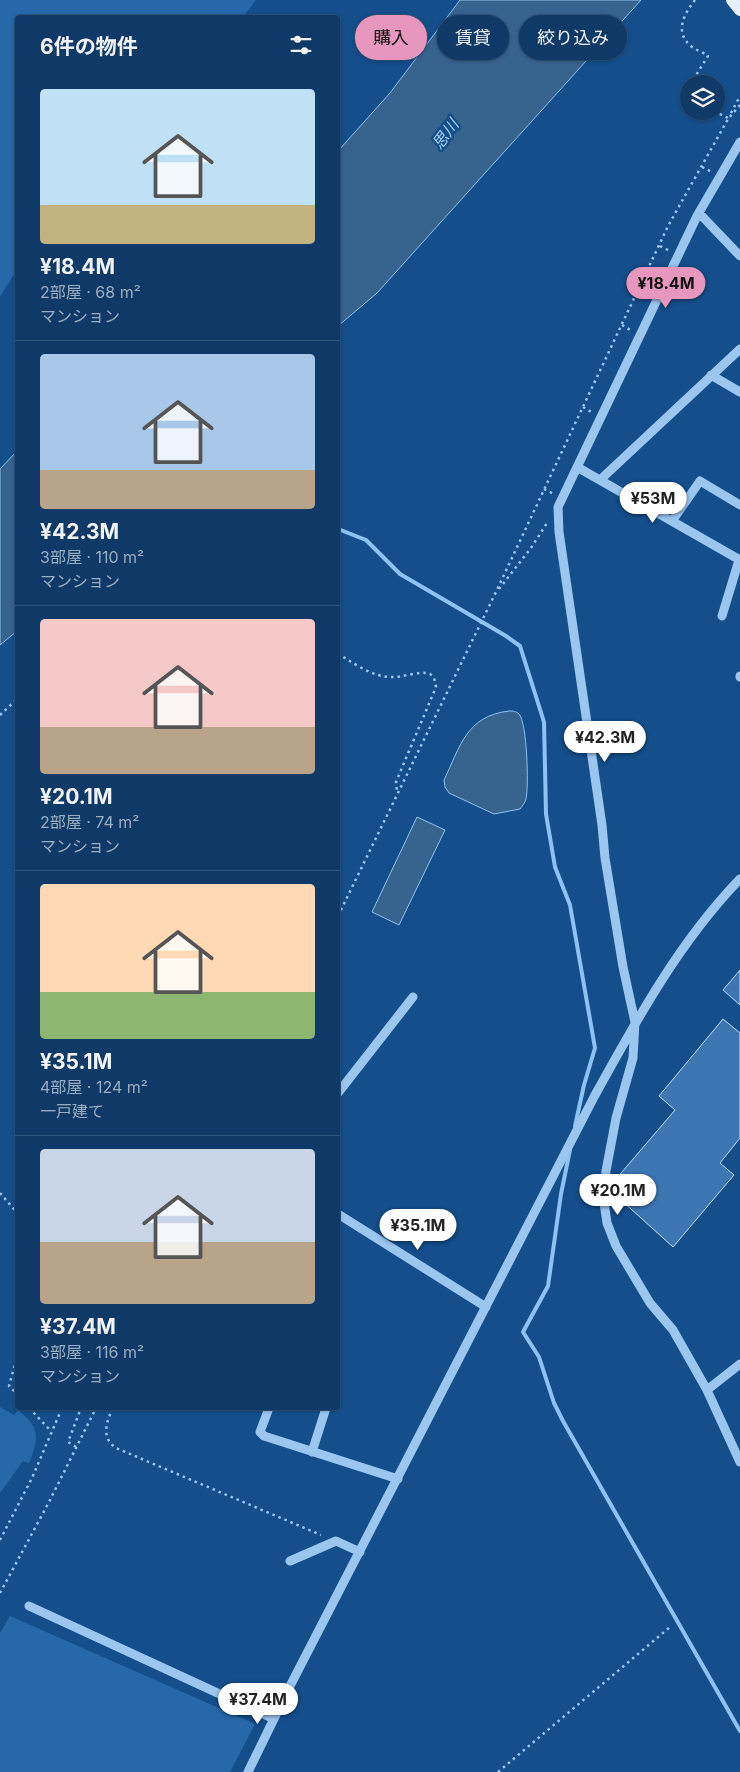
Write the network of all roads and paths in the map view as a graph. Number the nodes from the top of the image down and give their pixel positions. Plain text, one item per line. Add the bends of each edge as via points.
1 (695, 0) edge
2 (732, 0) edge
3 (740, 10) edge
4 (696, 75) edge
5 (738, 98) dead end
6 (740, 105) edge
7 (725, 116) edge
8 (728, 118) junction
9 (740, 142) edge
10 (699, 213) junction
11 (740, 256) edge
12 (740, 349) edge
13 (711, 375) junction
14 (740, 392) edge
15 (577, 467) junction
16 (600, 480) junction
17 (740, 505) edge
18 (558, 507) junction
19 (672, 521) junction
20 (740, 560) edge
21 (495, 594) junction
22 (722, 616) dead end
23 (340, 655) edge
24 (15, 701) edge
25 (0, 716) edge
26 (396, 794) junction
27 (740, 879) edge
28 (340, 912) edge
29 (413, 997) dead end
30 (636, 1022) junction
31 (340, 1090) edge
32 (0, 1193) edge
33 (15, 1210) edge
34 (340, 1215) edge
35 (486, 1307) junction
36 (15, 1364) edge
37 (740, 1364) edge
38 (708, 1390) junction
39 (15, 1392) edge
40 (31, 1410) edge
41 (61, 1410) edge
42 (80, 1410) edge
43 (95, 1410) edge
44 (111, 1410) edge
45 (268, 1410) edge
46 (325, 1410) edge
47 (52, 1431) junction
48 (76, 1446) junction
49 (312, 1452) junction
50 (740, 1462) edge
51 (398, 1480) junction
52 (0, 1540) edge
53 (336, 1541) junction
54 (360, 1552) junction
55 (290, 1560) dead end
56 (0, 1593) edge
57 (29, 1606) dead end
58 (670, 1627) dead end
59 (274, 1719) junction
60 (248, 1772) edge
61 (498, 1772) edge

1 - 4 path via 681,22 683,36 690,45 708,56
2 - 3 main road
5 - 8 path
6 - 8 path
7 - 8 path
8 - 21 path via 668,226
9 - 10 street
10 - 11 street
10 - 15 street
12 - 13 street
13 - 14 street
13 - 16 street
15 - 16 street
15 - 18 street
16 - 19 street
17 - 19 street via 700,481
18 - 21 path
18 - 30 street via 605,858 623,967
19 - 20 street
20 - 22 street
21 - 26 path
23 - 26 path via 375,674 390,678 422,673 430,674 435,680 436,687 396,782
24 - 25 path
26 - 28 path
27 - 30 street via 716,903
29 - 31 street
30 - 35 street
30 - 38 street via 633,1058 616,1118 606,1171 603,1196 607,1223 616,1246 650,1303 673,1330
32 - 33 path
34 - 35 street
35 - 51 street
36 - 39 path via 9,1386
37 - 38 street
38 - 50 street
40 - 47 path
41 - 47 path
42 - 48 path via 68,1442
43 - 48 path
44 - 53 path via 106,1435 116,1448
45 - 49 street via 260,1432 264,1436
46 - 49 street
47 - 52 path
48 - 56 path
49 - 51 street
51 - 54 street
53 - 54 street
53 - 55 street
54 - 59 street
57 - 59 street
58 - 61 path
59 - 60 street

